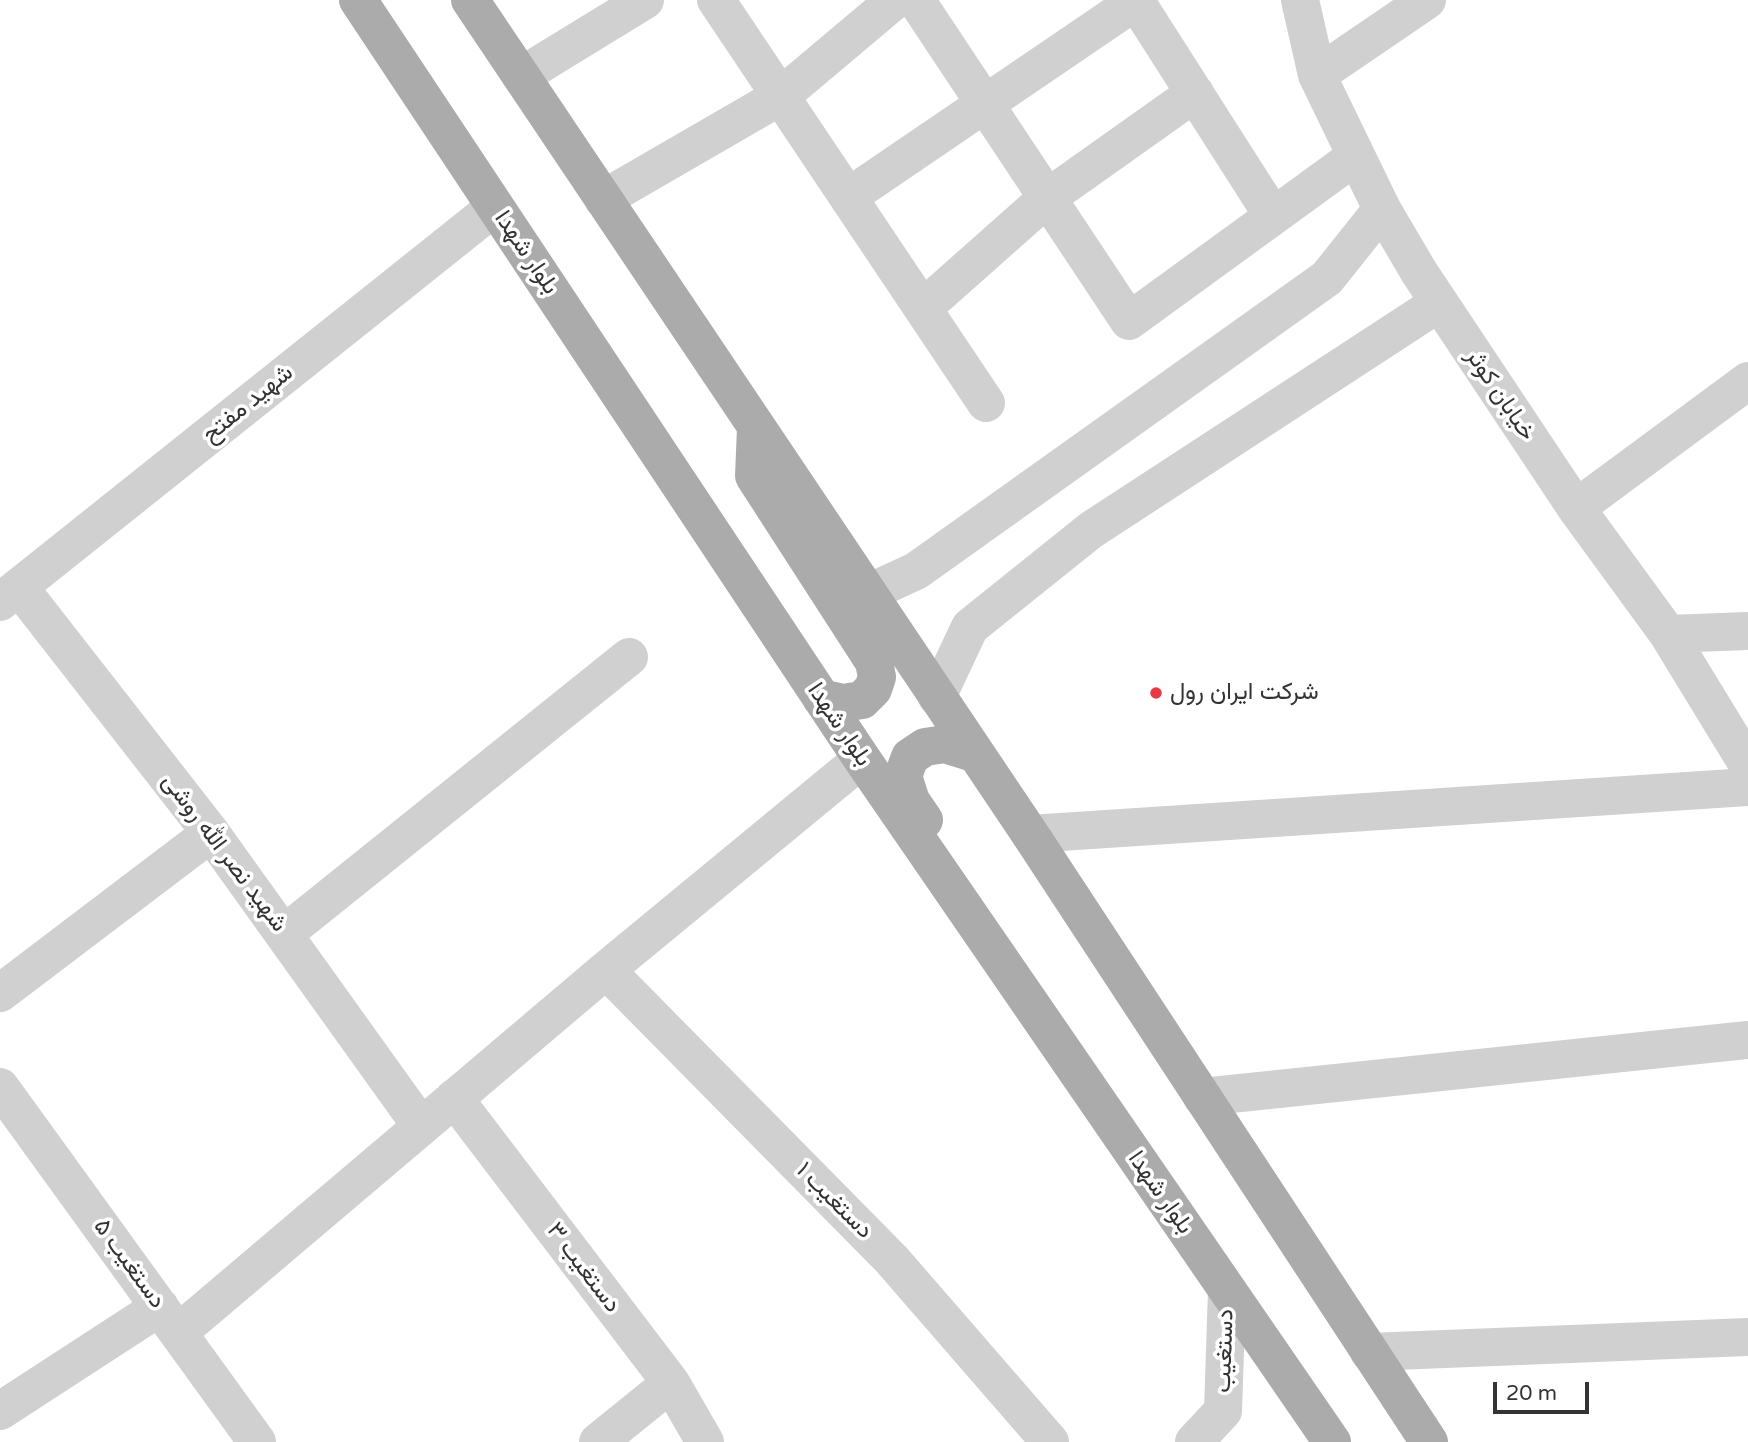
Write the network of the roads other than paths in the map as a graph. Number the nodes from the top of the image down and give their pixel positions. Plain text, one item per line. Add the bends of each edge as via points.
1 (358, 0) edge
2 (470, 0) edge
3 (645, 0) edge
4 (716, 0) edge
5 (895, 0) edge
6 (916, 0) edge
7 (1300, 0) edge
8 (1427, 0) edge
9 (1136, 1) edge
10 (1317, 75) junction
11 (521, 76) junction
12 (1195, 93) junction
13 (781, 96) junction
14 (985, 103) junction
15 (1356, 156) junction
16 (848, 197) junction
17 (1047, 198) junction
18 (603, 199) junction
19 (495, 207) junction
20 (1382, 209) junction
21 (1273, 216) junction
22 (1439, 303) junction
23 (923, 308) junction
24 (1748, 381) edge
25 (986, 404) dead end
26 (756, 428) junction
27 (1576, 508) junction
28 (868, 593) junction
29 (10, 594) edge
30 (1748, 631) edge
31 (1668, 634) junction
32 (629, 657) dead end
33 (821, 698) junction
34 (937, 698) junction
35 (974, 753) junction
36 (862, 760) junction
37 (1748, 765) edge
38 (1748, 787) edge
39 (211, 833) junction
40 (1030, 834) junction
41 (284, 934) junction
42 (984, 937) junction
43 (606, 970) junction
44 (0, 993) edge
45 (1748, 1040) edge
46 (0, 1087) edge
47 (1202, 1097) junction
48 (454, 1098) junction
49 (421, 1126) junction
50 (1227, 1290) junction
51 (169, 1319) junction
52 (1748, 1337) edge
53 (1369, 1352) junction
54 (671, 1383) junction
55 (0, 1410) edge
56 (257, 1442) edge
57 (598, 1442) edge
58 (705, 1442) edge
59 (1050, 1442) edge
60 (1194, 1442) edge
61 (1332, 1442) edge
62 (1429, 1442) edge

1 - 19 main road, بلوار شهدا
2 - 11 main road
3 - 11 street
4 - 13 street
5 - 13 street
6 - 14 street
7 - 10 street, خیابان کوثر
8 - 10 street
9 - 12 street
9 - 14 street
10 - 15 street, خیابان کوثر
11 - 18 main road
12 - 17 street
12 - 21 street
13 - 16 street
13 - 18 street
14 - 16 street
14 - 17 street
15 - 20 street, خیابان کوثر
15 - 21 street
16 - 23 street
17 - 21 street via 1129,321
17 - 23 street
18 - 26 main road
19 - 29 street, شهید مفتح
19 - 33 main road, بلوار شهدا
20 - 22 street, خیابان کوثر
20 - 28 street via 1327,278 916,571
22 - 27 street, خیابان کوثر
22 - 34 street via 1091,530 970,627
23 - 25 street
24 - 27 street
26 - 28 main road
26 - 33 main road via 754,476 874,662 877,677 862,700 843,703
27 - 31 street, خیابان کوثر
28 - 34 main road
29 - 39 street, شهید نصر الله روشی
30 - 31 street
31 - 37 street, خیابان کوثر
32 - 41 street
33 - 36 main road, بلوار شهدا
34 - 35 main road
35 - 40 main road
35 - 42 main road via 945,744 925,747 910,757 902,776 911,801 961,872
36 - 42 main road, بلوار شهدا
36 - 43 street
38 - 40 street
39 - 41 street, شهید نصر الله روشی
39 - 44 street
40 - 47 main road
41 - 49 street, شهید نصر الله روشی
42 - 50 main road, بلوار شهدا
43 - 48 street
43 - 59 street, دستغیب ۱ via 892,1260
45 - 47 street
46 - 51 street, دستغیب ۵
47 - 53 main road
48 - 49 street
48 - 54 street, دستغیب ۳
49 - 51 street
50 - 60 street, دستغیب via 1223,1411
50 - 61 main road, بلوار شهدا
51 - 55 street
51 - 56 street, دستغیب ۵
52 - 53 street
53 - 62 main road
54 - 57 street
54 - 58 street, دستغیب ۳

